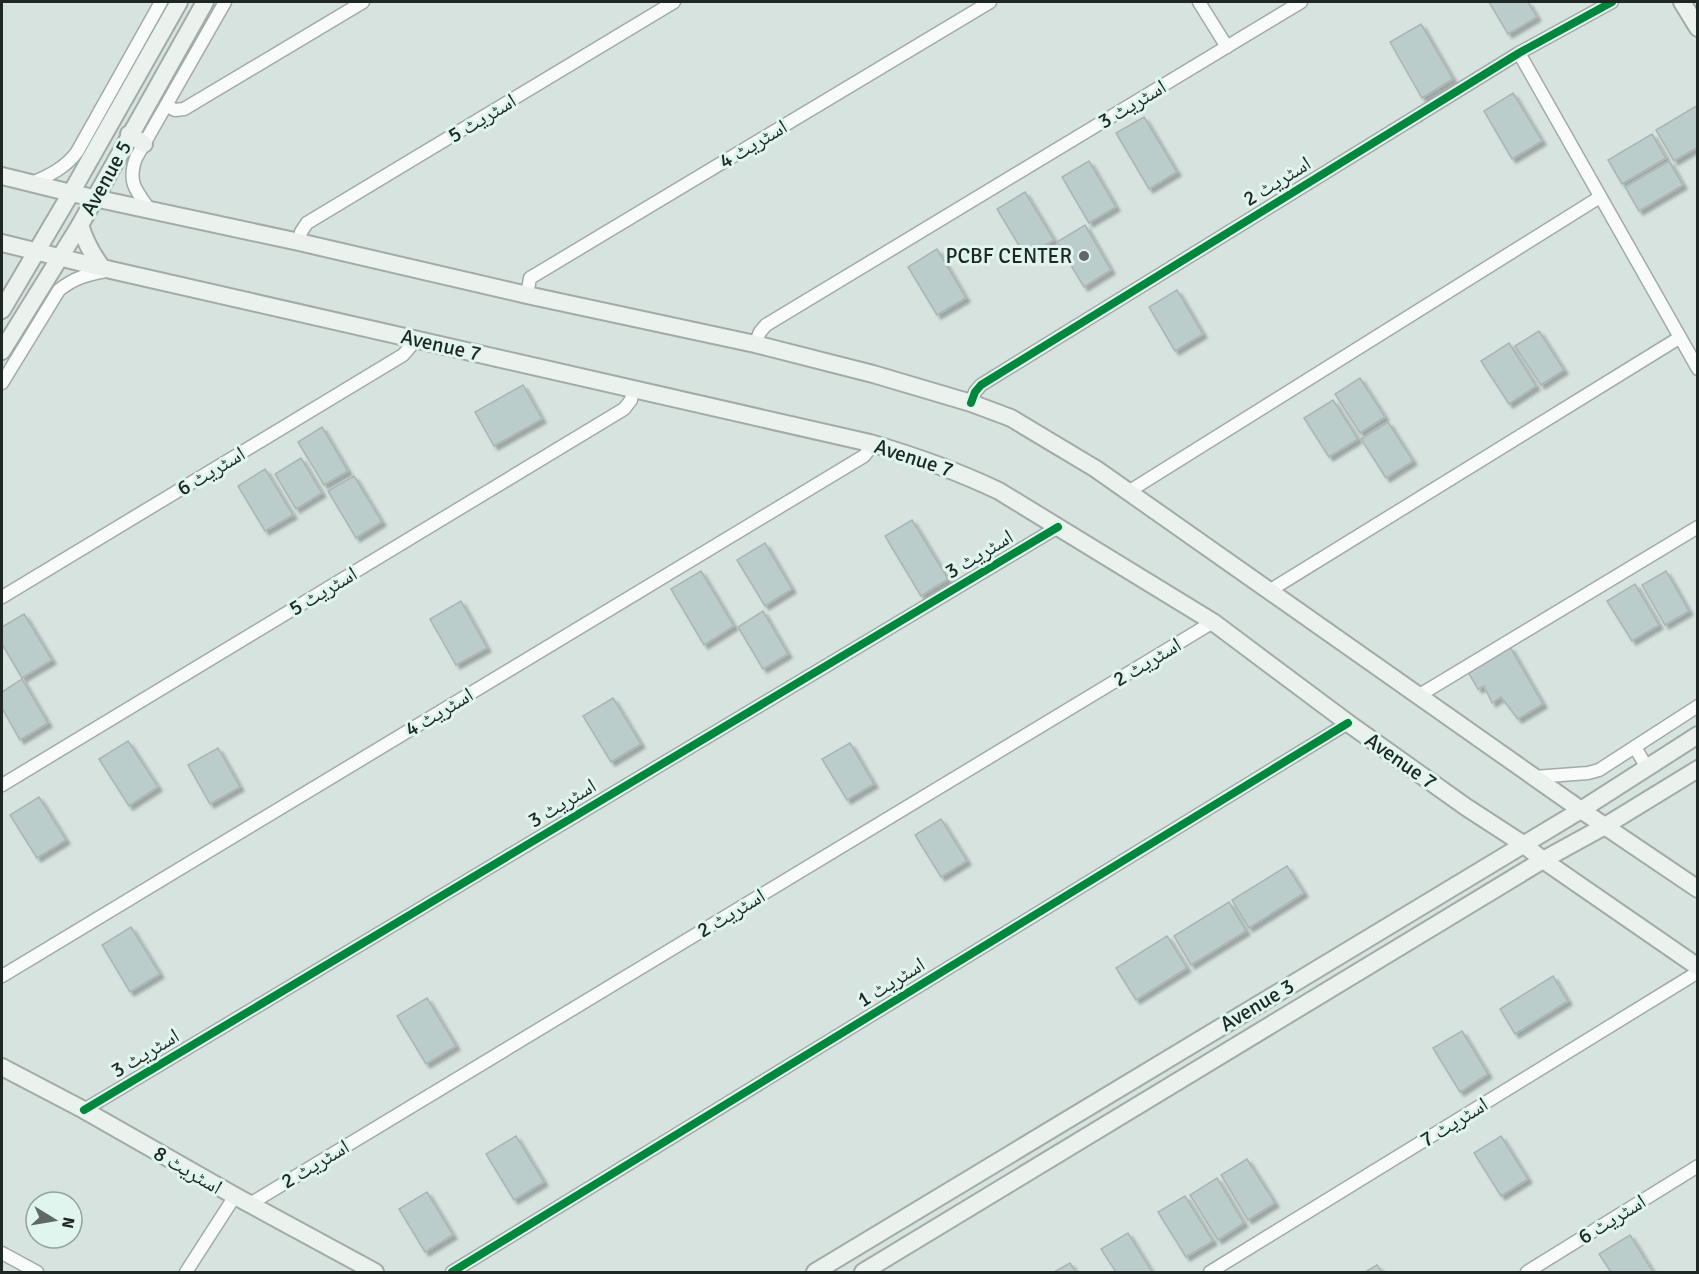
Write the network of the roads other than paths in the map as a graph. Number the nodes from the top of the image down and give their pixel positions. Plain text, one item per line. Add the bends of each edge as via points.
1 (161, 2) edge
2 (179, 2) edge
3 (205, 2) edge
4 (225, 2) edge
5 (363, 2) edge
6 (674, 2) edge
7 (990, 2) edge
8 (1199, 2) edge
9 (1301, 2) edge
10 (1612, 2) edge
11 (1682, 2) edge
12 (1698, 28) edge
13 (1227, 47) junction
14 (1519, 53) junction
15 (167, 105) junction
16 (96, 134) junction
17 (129, 134) junction
18 (144, 144) junction
19 (2, 176) edge
20 (32, 183) junction
21 (71, 193) junction
22 (1600, 197) junction
23 (95, 198) junction
24 (150, 210) junction
25 (80, 225) junction
26 (299, 242) junction
27 (2, 243) edge
28 (38, 251) junction
29 (61, 258) junction
30 (106, 268) junction
31 (527, 295) junction
32 (3, 305) edge
33 (33, 316) junction
34 (412, 338) junction
35 (1679, 338) junction
36 (755, 344) junction
37 (2, 351) edge
38 (1698, 369) edge
39 (2, 383) edge
40 (633, 389) junction
41 (971, 403) junction
42 (870, 443) junction
43 (1128, 492) junction
44 (1058, 527) junction
45 (1698, 527) edge
46 (1269, 591) junction
47 (2, 597) edge
48 (1213, 622) junction
49 (1418, 696) junction
50 (1698, 706) edge
51 (1348, 723) junction
52 (1698, 735) edge
53 (1635, 747) junction
54 (1647, 768) junction
55 (1698, 770) edge
56 (1534, 777) junction
57 (2, 785) edge
58 (1581, 810) junction
59 (1605, 826) junction
60 (1523, 844) junction
61 (1544, 860) junction
62 (1698, 889) edge
63 (1698, 967) edge
64 (1698, 972) edge
65 (2, 976) edge
66 (2, 1067) edge
67 (84, 1110) junction
68 (1698, 1166) edge
69 (242, 1200) junction
70 (2, 1252) edge
71 (37, 1272) edge
72 (186, 1272) edge
73 (374, 1272) edge
74 (452, 1272) edge
75 (815, 1272) edge
76 (863, 1272) edge
77 (1210, 1272) edge
78 (1527, 1272) edge

1 - 16 street
2 - 16 main road, Avenue 5
3 - 17 main road, Avenue 5
4 - 15 street
5 - 15 street via 184,109 175,110
6 - 26 street, اسٹریٹ 5 via 307,223
7 - 31 street, اسٹریٹ 4 via 530,278
8 - 13 street
9 - 13 street, اسٹریٹ 3
10 - 14 street, اسٹریٹ 2
11 - 12 main road
13 - 36 street, اسٹریٹ 3 via 766,325
14 - 22 street
14 - 41 street, اسٹریٹ 2 via 981,385
15 - 18 street
16 - 20 street via 65,166
16 - 21 main road, Avenue 5
17 - 18 main road
17 - 23 main road, Avenue 5
18 - 24 street via 131,179
19 - 20 main road
20 - 21 main road
21 - 23 main road
21 - 28 main road, Avenue 5
22 - 35 street
22 - 43 street
23 - 24 main road
23 - 25 main road, Avenue 5
24 - 26 main road
25 - 29 main road, Avenue 5
25 - 30 main road via 91,253
26 - 31 main road
27 - 28 main road, Avenue 7
28 - 29 main road, Avenue 7
28 - 32 main road, Avenue 5
29 - 30 main road, Avenue 7
29 - 33 main road, Avenue 5
30 - 33 street via 71,281
30 - 34 main road, Avenue 7
31 - 36 main road
33 - 37 main road, Avenue 5
33 - 39 street
34 - 40 main road, Avenue 7
34 - 47 street, اسٹریٹ 6 via 403,355
35 - 38 street
35 - 46 street
36 - 41 main road
40 - 42 main road, Avenue 7
40 - 57 street, اسٹریٹ 5 via 632,400 624,409
41 - 43 main road via 1019,423
42 - 44 main road, Avenue 7 via 964,474 999,490
42 - 65 street, اسٹریٹ 4 via 864,456
43 - 46 main road
44 - 48 main road, Avenue 7
44 - 67 street, اسٹریٹ 3
45 - 49 street
46 - 49 main road
48 - 51 main road, Avenue 7
48 - 69 street, اسٹریٹ 2
49 - 56 main road
50 - 53 street
51 - 60 main road, Avenue 7
51 - 74 street, اسٹریٹ 1
52 - 54 main road, Avenue 3
53 - 54 street
53 - 56 street via 1599,771
54 - 58 main road, Avenue 3
55 - 59 main road, Avenue 3
56 - 58 main road
58 - 59 main road
58 - 60 main road, Avenue 3
59 - 61 main road, Avenue 3
59 - 62 main road
60 - 61 main road, Avenue 7
60 - 75 main road, Avenue 3
61 - 63 main road, Avenue 7
61 - 76 main road, Avenue 3
64 - 77 street, اسٹریٹ 7
66 - 67 main road, اسٹریٹ 8
67 - 69 main road, اسٹریٹ 8
68 - 78 street, اسٹریٹ 6
69 - 72 street
69 - 73 main road, اسٹریٹ 8
70 - 71 street

